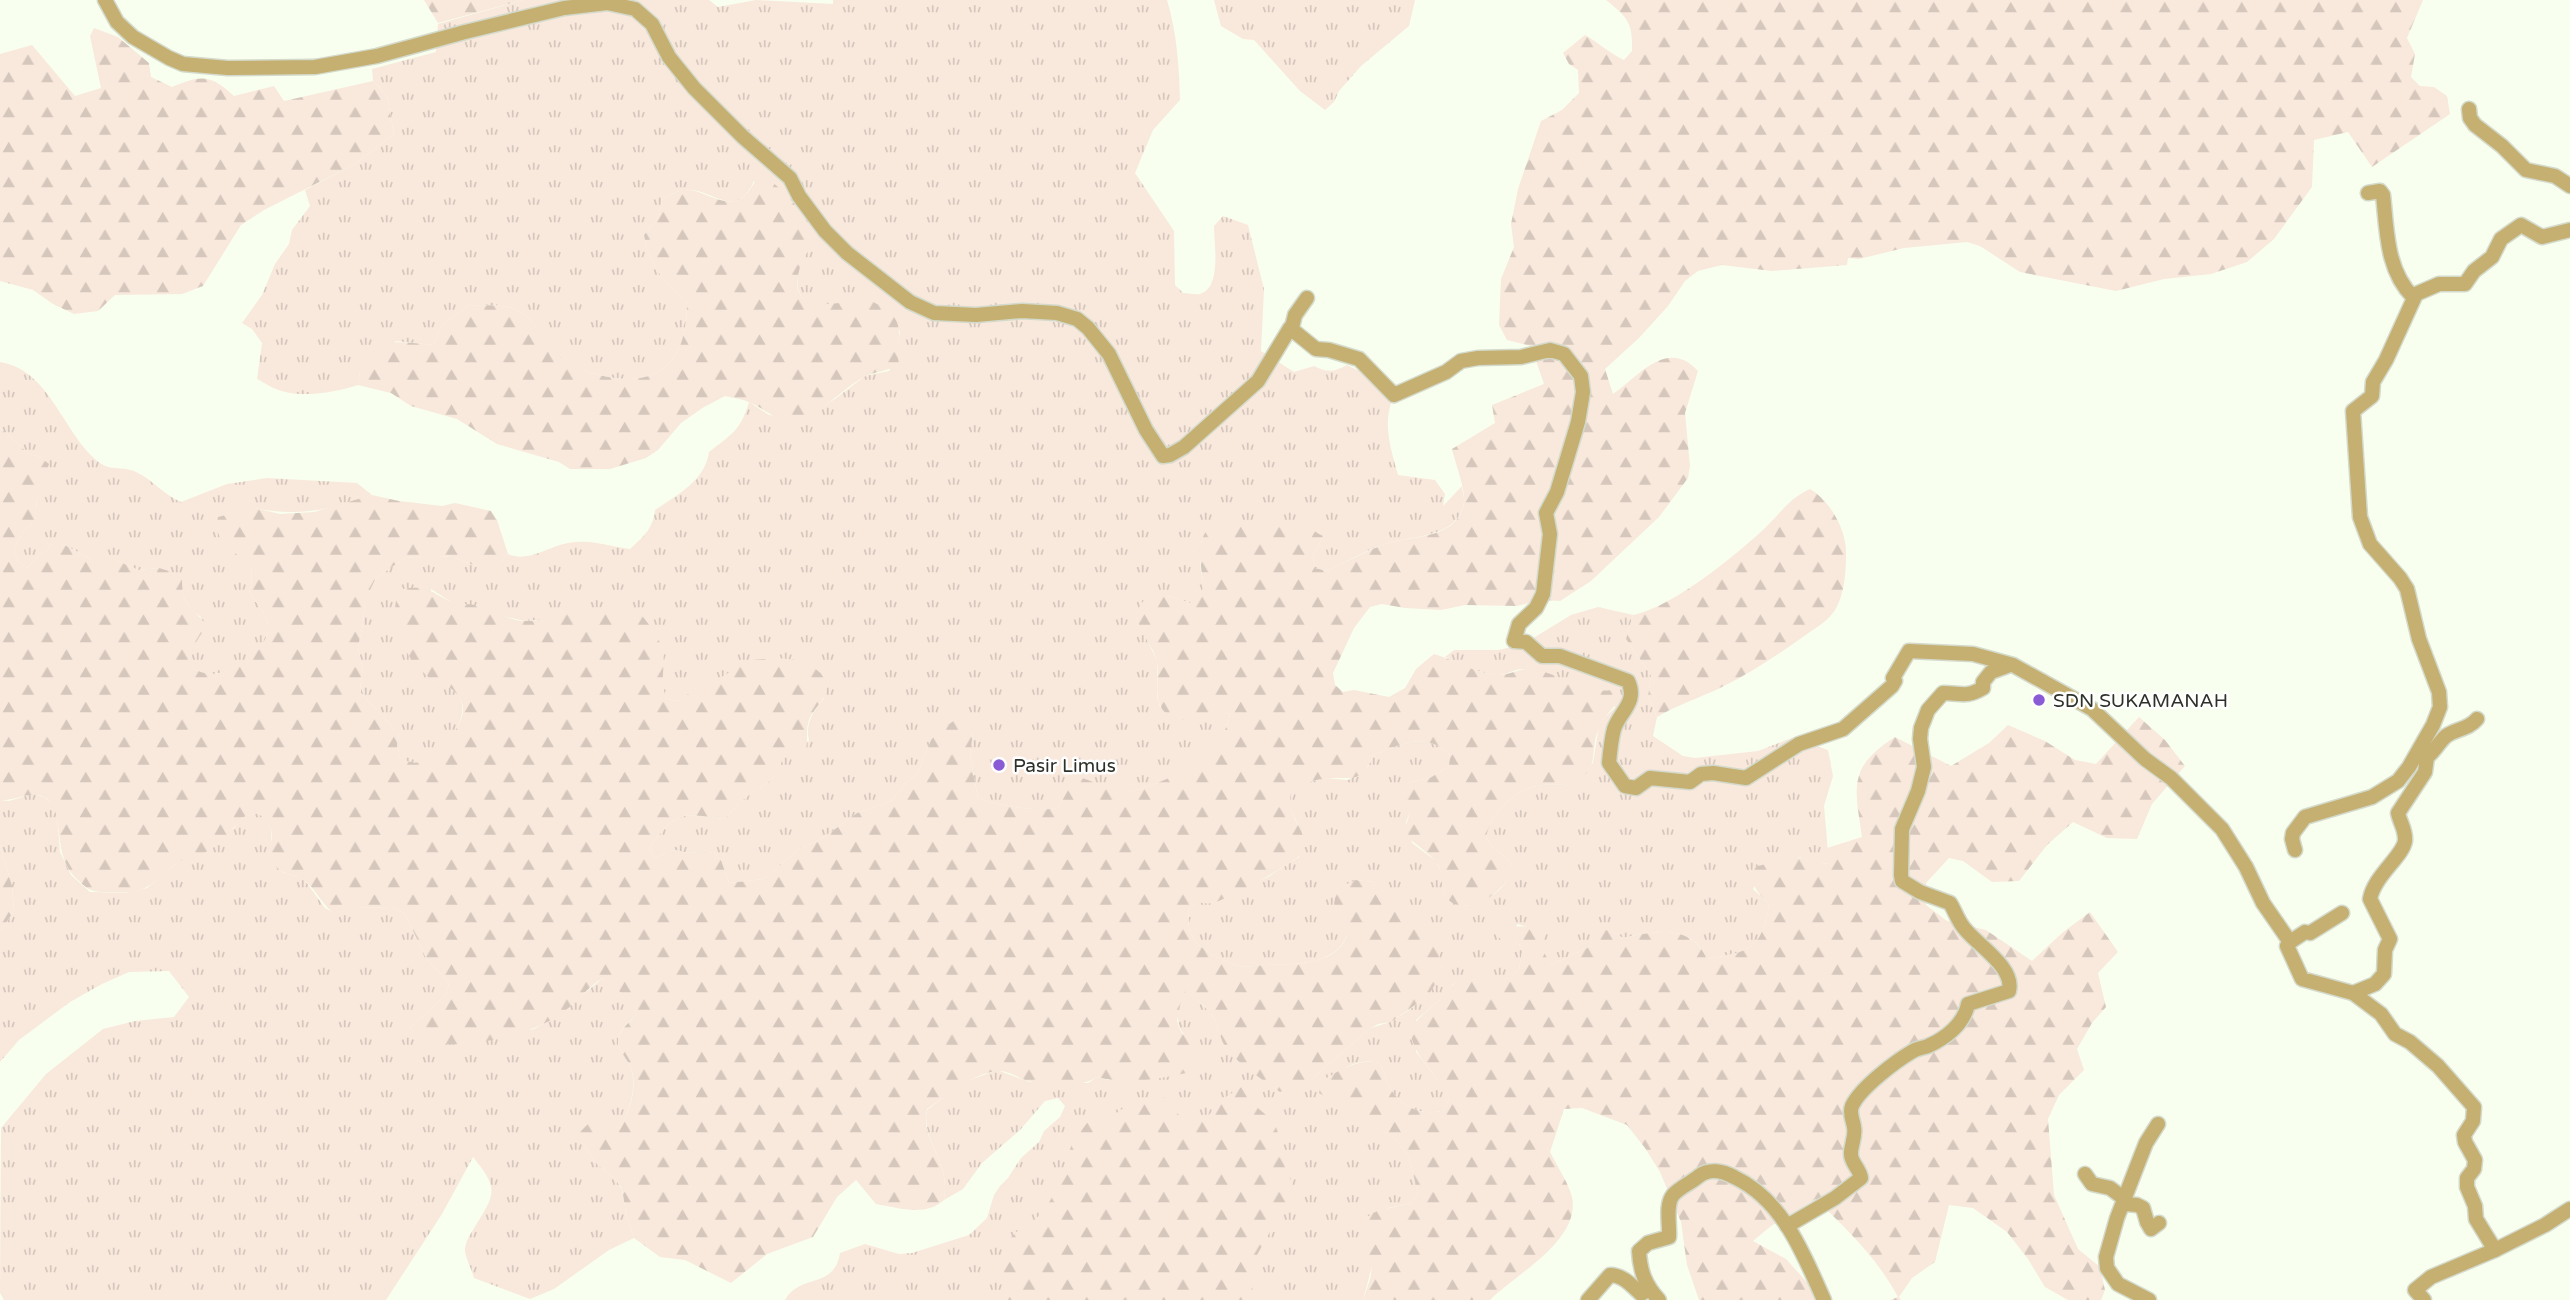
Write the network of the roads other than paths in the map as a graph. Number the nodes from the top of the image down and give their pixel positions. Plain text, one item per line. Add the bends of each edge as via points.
1 (105, 0) edge
2 (2469, 109) dead end
3 (2570, 186) edge
4 (2368, 193) dead end
5 (2570, 230) edge
6 (2413, 297) junction
7 (1307, 298) dead end
8 (1292, 327) junction
9 (2013, 665) junction
10 (2477, 719) dead end
11 (2295, 850) dead end
12 (2342, 913) dead end
13 (2290, 942) junction
14 (2353, 993) junction
15 (2158, 1124) dead end
16 (2085, 1174) dead end
17 (2126, 1200) junction
18 (2570, 1209) edge
19 (2159, 1223) dead end
20 (1787, 1226) junction
21 (2495, 1250) junction
22 (1649, 1289) junction
23 (1588, 1300) edge
24 (1659, 1300) edge
25 (1824, 1300) edge
26 (2149, 1300) edge
27 (2424, 1300) edge

1 - 8 street via 117,22 133,37 163,54 183,64 228,68 315,67 377,56 564,8 607,3 635,9 652,24 669,57 694,88 790,178 825,231 910,302 934,313 1057,313 1088,328 1109,354 1163,456 1184,447 1258,381
2 - 3 street via 2475,125 2526,170 2555,176
4 - 6 street via 2380,191 2383,195 2390,254 2401,284
5 - 6 street via 2542,237 2521,225 2503,237 2465,284 2435,285
6 - 11 street via 2373,382 2372,396 2352,414 2357,495 2370,544 2407,589 2440,707 2398,781 2372,797 2305,817 2293,834
7 - 8 street
8 - 9 street via 1317,349 1359,359 1394,395 1466,359 1521,357 1550,349 1570,360 1581,376 1582,405 1546,513 1550,534 1543,594 1519,624 1514,642 1526,642 1542,656 1560,656 1628,681 1629,702 1614,730 1609,763 1628,788 1650,778 1690,782 1713,773 1746,778 1800,744 1843,729 1892,686 1909,651 1973,654
9 - 13 street via 2092,709 2211,815
9 - 20 street via 1991,672 1983,688 1974,693 1958,697 1943,693 1928,710 1920,738 1924,766 1902,830 1901,875 1914,889 1950,903 1962,927 2009,977 2009,991 1968,1004 1951,1032 1915,1049 1874,1081 1851,1113 1855,1129 1850,1153 1861,1178
10 - 14 street via 2444,738 2427,757 2425,772 2398,813 2404,844 2370,899 2390,939 2384,974 2375,984
12 - 13 street
13 - 14 street via 2287,946 2301,979
14 - 21 street via 2381,1014 2395,1034 2444,1071 2474,1107 2473,1121 2464,1135 2475,1160 2467,1187 2476,1219
15 - 17 street via 2146,1143
16 - 17 street via 2092,1184 2110,1188
17 - 19 street via 2126,1204 2143,1208 2151,1229
17 - 26 street via 2106,1257 2107,1268 2118,1284
18 - 21 street
20 - 22 street via 1764,1196 1748,1184 1727,1173 1704,1172 1672,1196 1669,1237 1639,1251
20 - 25 street
21 - 27 street via 2431,1277 2415,1290
22 - 23 street via 1641,1294 1610,1275
22 - 24 street

